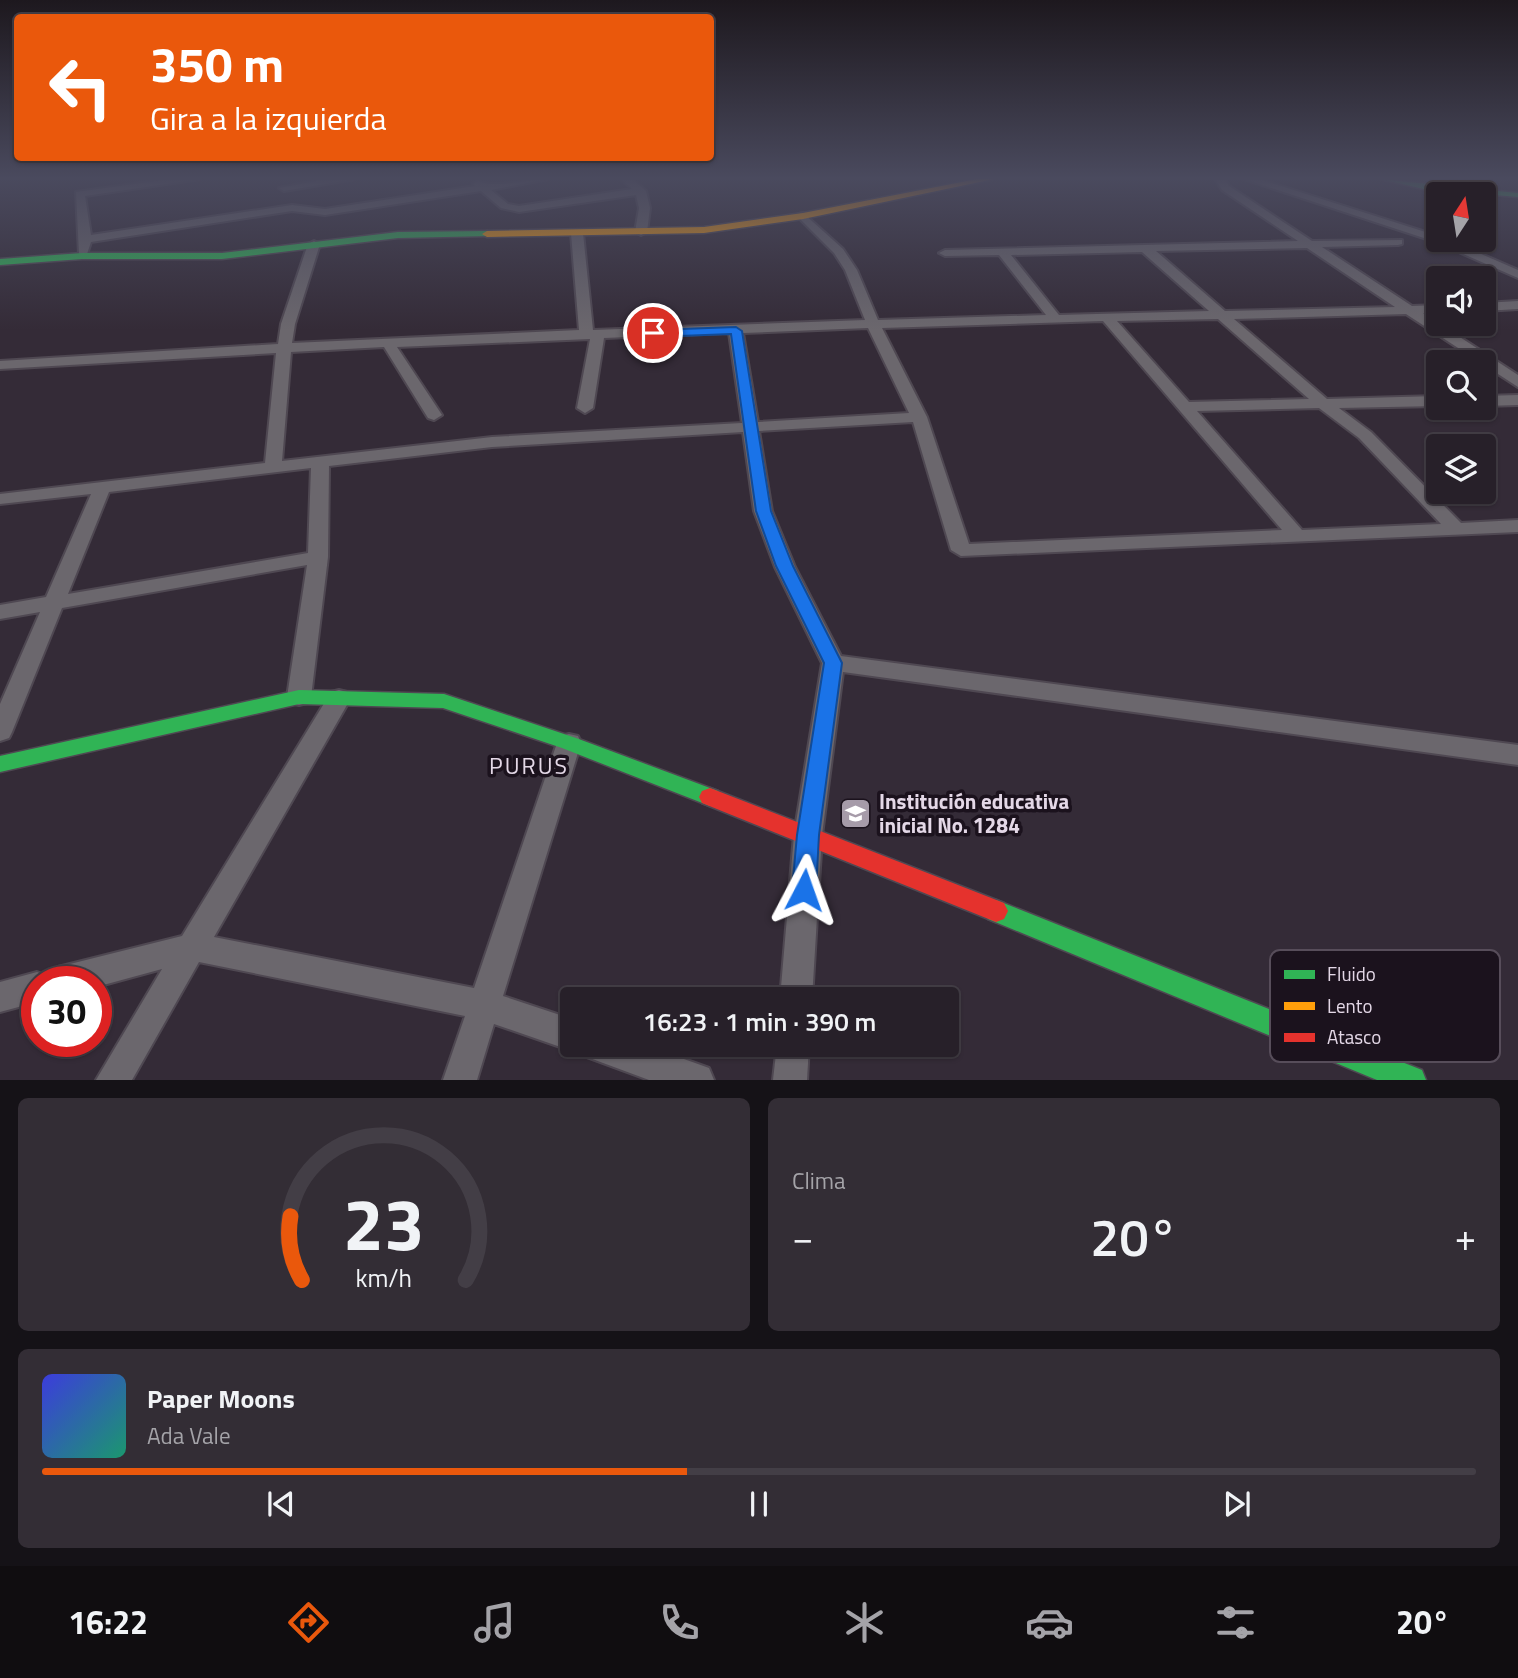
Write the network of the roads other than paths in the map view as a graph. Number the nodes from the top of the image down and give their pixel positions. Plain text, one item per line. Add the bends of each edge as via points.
1 (85, 229) edge
2 (150, 229) edge
3 (698, 229) edge
4 (816, 229) edge
5 (1286, 229) edge
6 (1407, 229) edge
7 (641, 232) joint
8 (577, 233) junction
9 (1426, 235) edge
10 (86, 239) junction
11 (1398, 242) dead end
12 (1306, 243) junction
13 (314, 244) junction
14 (1144, 247) junction
15 (1002, 251) junction
16 (1468, 252) edge
17 (945, 253) dead end
18 (82, 256) junction
19 (0, 262) edge
20 (1518, 274) edge
21 (1518, 305) edge
22 (1496, 306) edge
23 (1426, 309) edge
24 (1407, 310) junction
25 (1221, 314) junction
26 (1107, 317) junction
27 (1055, 318) junction
28 (873, 324) junction
29 (736, 331) junction
30 (593, 335) junction
31 (388, 343) junction
32 (285, 348) junction
33 (1469, 350) edge
34 (0, 365) edge
35 (1518, 366) edge
36 (1496, 367) edge
37 (1496, 368) edge
38 (1518, 382) edge
39 (1518, 400) edge
40 (1426, 401) edge
41 (1496, 401) edge
42 (1322, 403) junction
43 (1184, 407) junction
44 (585, 408) dead end
45 (434, 415) dead end
46 (919, 417) junction
47 (751, 426) junction
48 (320, 462) junction
49 (273, 468) junction
50 (102, 488) junction
51 (0, 499) edge
52 (1518, 526) edge
53 (1457, 529) junction
54 (1297, 536) junction
55 (318, 557) junction
56 (55, 603) junction
57 (0, 612) edge
58 (833, 663) junction
59 (299, 697) junction
60 (339, 698) junction
61 (0, 732) edge
62 (569, 743) junction
63 (1518, 755) edge
64 (0, 764) edge
65 (808, 835) junction
66 (192, 947) junction
67 (112, 968) edge
68 (797, 987) edge
69 (21, 991) edge
70 (0, 997) edge
71 (485, 1005) junction
72 (1270, 1022) edge
73 (560, 1031) edge
74 (633, 1057) edge
75 (792, 1057) edge
76 (1368, 1062) edge
77 (113, 1080) edge
78 (460, 1080) edge
79 (697, 1080) edge
80 (790, 1080) edge
81 (1412, 1080) edge

1 - 10 street
2 - 10 street
3 - 7 street
4 - 28 street via 845,260
5 - 12 street
6 - 9 street
7 - 8 street
8 - 13 street via 398,235
8 - 30 street via 577,258
10 - 18 street
11 - 12 street
12 - 14 street
12 - 24 street
13 - 18 street via 222,256
13 - 32 street via 288,324
14 - 15 street
14 - 25 street
15 - 17 street
15 - 27 street
16 - 20 street
18 - 19 street
21 - 22 street
23 - 24 street
24 - 25 street
24 - 33 street
25 - 26 street
25 - 42 street
26 - 27 street
26 - 43 street
27 - 28 street
28 - 29 street
28 - 46 street
29 - 30 street
29 - 47 street
30 - 31 street
30 - 44 street
31 - 32 street
31 - 45 street
32 - 34 street
32 - 49 street
35 - 36 street
37 - 38 street
39 - 41 street
40 - 42 street
42 - 43 street
42 - 53 street via 1365,435
43 - 54 street
46 - 47 street
46 - 54 street via 961,550
47 - 48 street via 492,442
47 - 58 street via 763,511
48 - 49 street
48 - 55 street
49 - 50 street
50 - 51 street
50 - 56 street
52 - 53 street
53 - 54 street
55 - 56 street
55 - 59 street
56 - 57 street
56 - 61 street
58 - 63 street
58 - 65 street
59 - 60 street
59 - 64 street
60 - 62 street via 444,701
60 - 66 street
62 - 65 street
62 - 71 street
65 - 68 street
65 - 72 street
66 - 67 street
66 - 71 street
66 - 77 street
69 - 70 street
71 - 73 street
71 - 78 street
74 - 79 street
75 - 80 street
76 - 81 street

